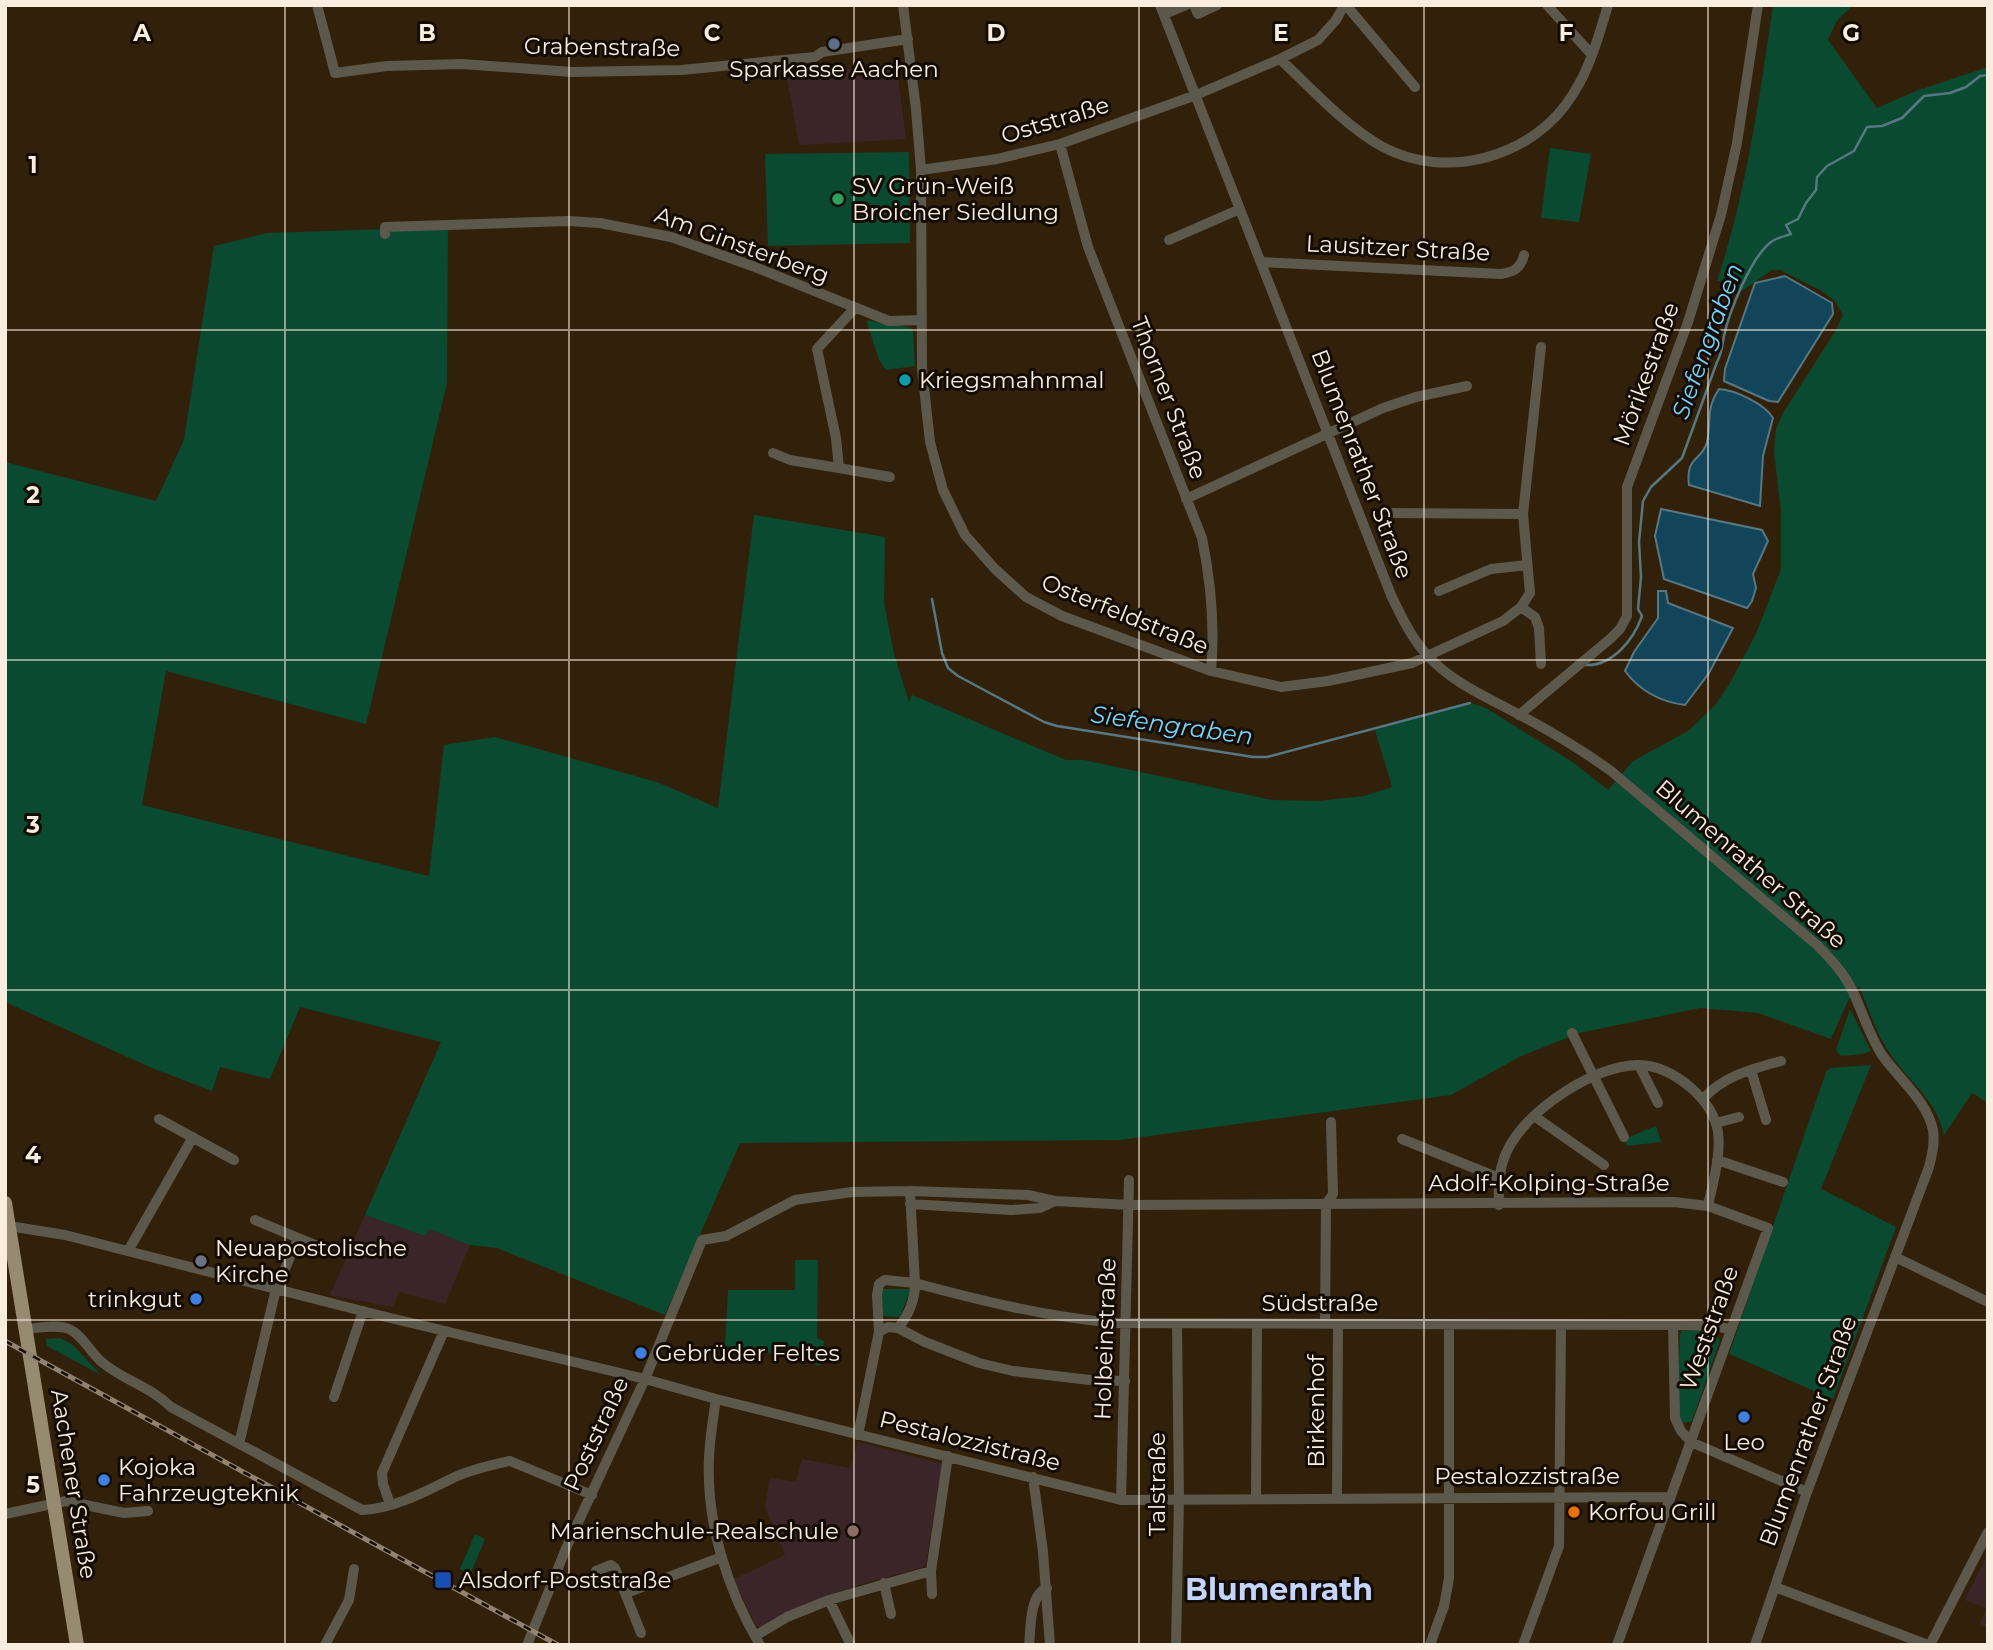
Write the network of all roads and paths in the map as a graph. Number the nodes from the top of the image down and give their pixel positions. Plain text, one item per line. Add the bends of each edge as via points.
1 (317, 5) edge
2 (902, 5) edge
3 (1186, 5) edge
4 (1194, 5) edge
5 (1217, 5) edge
6 (1345, 5) edge
7 (1548, 5) edge
8 (1608, 5) edge
9 (1758, 5) edge
10 (1162, 10) edge
11 (908, 39) junction
12 (1592, 55) junction
13 (1280, 60) junction
14 (1415, 87) dead end
15 (1196, 95) junction
16 (1060, 144) junction
17 (921, 170) junction
18 (1240, 209) junction
19 (385, 234) dead end
20 (1170, 240) dead end
21 (1524, 255) dead end
22 (1261, 262) junction
23 (855, 308) junction
24 (921, 320) junction
25 (1541, 347) dead end
26 (1467, 386) dead end
27 (1327, 434) junction
28 (773, 453) dead end
29 (839, 468) junction
30 (890, 477) dead end
31 (1186, 499) junction
32 (1391, 513) dead end
33 (1523, 514) junction
34 (1528, 565) junction
35 (1439, 591) dead end
36 (1521, 607) junction
37 (1427, 656) junction
38 (1541, 664) dead end
39 (1210, 671) junction
40 (1519, 715) junction
41 (1573, 1032) dead end
42 (1781, 1061) dead end
43 (1639, 1065) junction
44 (1751, 1070) junction
45 (1594, 1077) junction
46 (1703, 1099) junction
47 (1658, 1102) dead end
48 (1534, 1116) junction
49 (1739, 1117) dead end
50 (159, 1119) dead end
51 (1766, 1120) dead end
52 (1331, 1122) dead end
53 (1716, 1123) junction
54 (193, 1137) junction
55 (1624, 1137) dead end
56 (1402, 1139) dead end
57 (234, 1160) dead end
58 (1717, 1160) junction
59 (1604, 1165) dead end
60 (1499, 1178) junction
61 (1129, 1180) dead end
62 (1783, 1182) dead end
63 (910, 1191) junction
64 (1055, 1201) junction
65 (5, 1203) edge
66 (910, 1204) junction
67 (1326, 1204) junction
68 (1130, 1205) junction
69 (1499, 1205) junction
70 (1708, 1206) junction
71 (255, 1220) dead end
72 (9, 1226) junction
73 (1768, 1228) joint
74 (298, 1239) junction
75 (702, 1240) joint
76 (325, 1249) dead end
77 (128, 1251) junction
78 (1895, 1258) junction
79 (915, 1283) junction
80 (276, 1289) junction
81 (1988, 1302) edge
82 (363, 1311) junction
83 (1127, 1323) junction
84 (1177, 1324) junction
85 (1325, 1324) junction
86 (1338, 1324) junction
87 (1257, 1325) junction
88 (1450, 1325) junction
89 (1561, 1325) junction
90 (1673, 1325) junction
91 (898, 1328) junction
92 (26, 1329) junction
93 (1730, 1329) junction
94 (444, 1331) junction
95 (880, 1332) junction
96 (645, 1379) junction
97 (1125, 1381) junction
98 (334, 1397) dead end
99 (716, 1399) junction
100 (859, 1435) junction
101 (1691, 1442) junction
102 (239, 1444) junction
103 (948, 1456) junction
104 (1033, 1477) junction
105 (1807, 1492) junction
106 (592, 1495) junction
107 (1337, 1497) junction
108 (1450, 1497) junction
109 (1669, 1497) junction
110 (1256, 1498) junction
111 (1560, 1498) junction
112 (1179, 1499) junction
113 (1121, 1500) junction
114 (54, 1504) junction
115 (390, 1504) junction
116 (148, 1511) dead end
117 (5, 1514) edge
118 (1988, 1532) edge
119 (722, 1557) junction
120 (354, 1569) dead end
121 (596, 1570) dead end
122 (931, 1571) junction
123 (884, 1583) junction
124 (1775, 1587) junction
125 (1047, 1588) junction
126 (626, 1593) junction
127 (932, 1594) dead end
128 (829, 1600) junction
129 (891, 1614) dead end
130 (641, 1633) dead end
131 (757, 1640) edge
132 (77, 1645) edge
133 (325, 1645) edge
134 (527, 1645) edge
135 (851, 1645) edge
136 (1029, 1645) edge
137 (1050, 1645) edge
138 (1176, 1645) edge
139 (1430, 1645) edge
140 (1523, 1645) edge
141 (1617, 1645) edge
142 (1755, 1645) edge
143 (1929, 1645) edge

1 - 11 street, Grabenstraße via 335,73 462,64 572,72 681,70 815,57 822,52
2 - 11 street, Osterfeldstraße
3 - 10 street
4 - 5 street via 1198,14
6 - 13 street, Oststraße via 1318,40
6 - 14 street
7 - 12 street
8 - 12 street
9 - 40 street, Mörikestraße via 1721,215 1688,322 1627,487 1627,616 1610,639
10 - 15 street, Blumenrather Straße
11 - 17 street, Osterfeldstraße
12 - 13 street via 1573,95 1548,125 1523,144 1484,159 1450,163 1420,160 1383,147 1349,124
13 - 15 street, Oststraße
15 - 16 street, Oststraße
15 - 18 street, Blumenrather Straße
16 - 17 street, Oststraße
16 - 31 street, Thorner Straße via 1088,247
17 - 24 street, Osterfeldstraße
18 - 20 street
18 - 22 street, Blumenrather Straße
19 - 23 street, Am Ginsterberg via 385,227 600,223 671,237
21 - 22 street, Lausitzer Straße via 1520,267 1501,274
22 - 27 street, Blumenrather Straße
23 - 24 street, Am Ginsterberg via 889,321
23 - 29 street via 817,349
24 - 39 street, Osterfeldstraße via 930,442 943,490 965,535 1026,597 1062,616
25 - 33 street
26 - 27 street via 1383,408
27 - 31 street
27 - 37 street, Blumenrather Straße via 1391,595
28 - 29 street
29 - 30 street
31 - 39 street, Thorner Straße via 1202,538 1208,569 1214,637
32 - 33 street
33 - 34 street
34 - 35 street via 1491,569
34 - 36 street via 1530,593
36 - 37 street, Osterfeldstraße via 1503,621
36 - 38 street via 1535,617 1539,628
37 - 39 street, Osterfeldstraße via 1328,681 1281,687
37 - 40 street, Blumenrather Straße via 1464,685
40 - 78 street, Blumenrather Straße via 1611,771 1817,945 1841,971 1882,1055 1923,1106 1933,1129 1929,1167
41 - 45 street
42 - 44 street
43 - 45 street
43 - 46 street via 1663,1070
43 - 47 street
44 - 46 street via 1733,1076
44 - 51 street
45 - 48 street
45 - 55 street
46 - 53 street
48 - 59 street
48 - 60 street via 1509,1147
49 - 53 street
50 - 54 street
52 - 67 street via 1333,1194
53 - 58 street
54 - 57 street
54 - 77 street
56 - 60 street
58 - 62 street
58 - 70 street
60 - 69 street
61 - 68 street, Holbeinstraße
63 - 64 street, Adolf-Kolping-Straße via 1028,1195
63 - 66 street
63 - 75 street, Adolf-Kolping-Straße via 805,1197 726,1236
64 - 66 street, Adolf-Kolping-Straße via 1040,1209 1011,1210
64 - 68 street, Adolf-Kolping-Straße
65 - 72 main road, Aachener Straße
66 - 79 street
67 - 68 street, Adolf-Kolping-Straße
67 - 69 street, Adolf-Kolping-Straße
67 - 85 street
68 - 83 street, Holbeinstraße
69 - 70 street, Adolf-Kolping-Straße via 1674,1202
70 - 73 street, Adolf-Kolping-Straße
71 - 74 street
72 - 77 street, Pestalozzistraße
72 - 92 main road, Aachener Straße
73 - 93 street, Weststraße
74 - 76 street
74 - 80 street
75 - 96 street, Poststraße
77 - 80 street, Pestalozzistraße
78 - 81 street
78 - 105 street, Blumenrather Straße
79 - 83 street, Südstraße via 996,1306 1072,1320
79 - 91 street via 912,1305
79 - 95 street, Südstraße via 885,1280 879,1284
80 - 82 street, Pestalozzistraße
80 - 102 street
82 - 94 street, Pestalozzistraße
82 - 98 street
83 - 84 street, Südstraße
83 - 97 street, Holbeinstraße
84 - 87 street, Südstraße
84 - 112 street, Talstraße
85 - 86 street, Südstraße
85 - 87 street, Südstraße
86 - 88 street, Südstraße
86 - 107 street, Birkenhof
87 - 110 street
88 - 89 street, Südstraße
88 - 108 street
89 - 90 street, Südstraße
89 - 111 street
90 - 93 street, Südstraße
90 - 101 street, Weststraße via 1675,1418
91 - 95 street
91 - 97 street via 979,1363 1013,1371
92 - 102 street via 68,1328 104,1364
92 - 114 main road, Aachener Straße
93 - 101 street, Weststraße
94 - 96 street, Pestalozzistraße
94 - 115 street via 383,1473
95 - 100 street
96 - 99 street, Pestalozzistraße
96 - 106 street, Poststraße
97 - 113 street, Holbeinstraße
99 - 100 street, Pestalozzistraße
99 - 119 street via 709,1460 711,1502
100 - 103 street, Pestalozzistraße
101 - 105 street
101 - 109 street, Weststraße
102 - 115 street via 362,1510
103 - 104 street, Pestalozzistraße
103 - 122 street
104 - 113 street, Pestalozzistraße
104 - 125 street
105 - 124 street, Blumenrather Straße
106 - 115 street via 510,1461
106 - 134 street, Poststraße
107 - 108 street, Pestalozzistraße
107 - 110 street, Pestalozzistraße
108 - 111 street, Pestalozzistraße
108 - 139 street via 1449,1578
109 - 111 street, Pestalozzistraße
109 - 141 street, Weststraße
110 - 112 street, Pestalozzistraße
111 - 140 street via 1558,1552
112 - 113 street, Pestalozzistraße
112 - 138 street, Talstraße
114 - 116 street via 86,1504 124,1513
114 - 117 street
114 - 132 main road, Aachener Straße
118 - 143 street
119 - 126 street
119 - 131 street
120 - 133 street via 349,1600
121 - 126 street via 615,1568
122 - 123 street
122 - 127 street
123 - 128 street
123 - 129 street
124 - 142 street, Blumenrather Straße
124 - 143 street
125 - 136 street via 1037,1596
125 - 137 street
126 - 130 street
128 - 131 street via 787,1617
128 - 135 street

